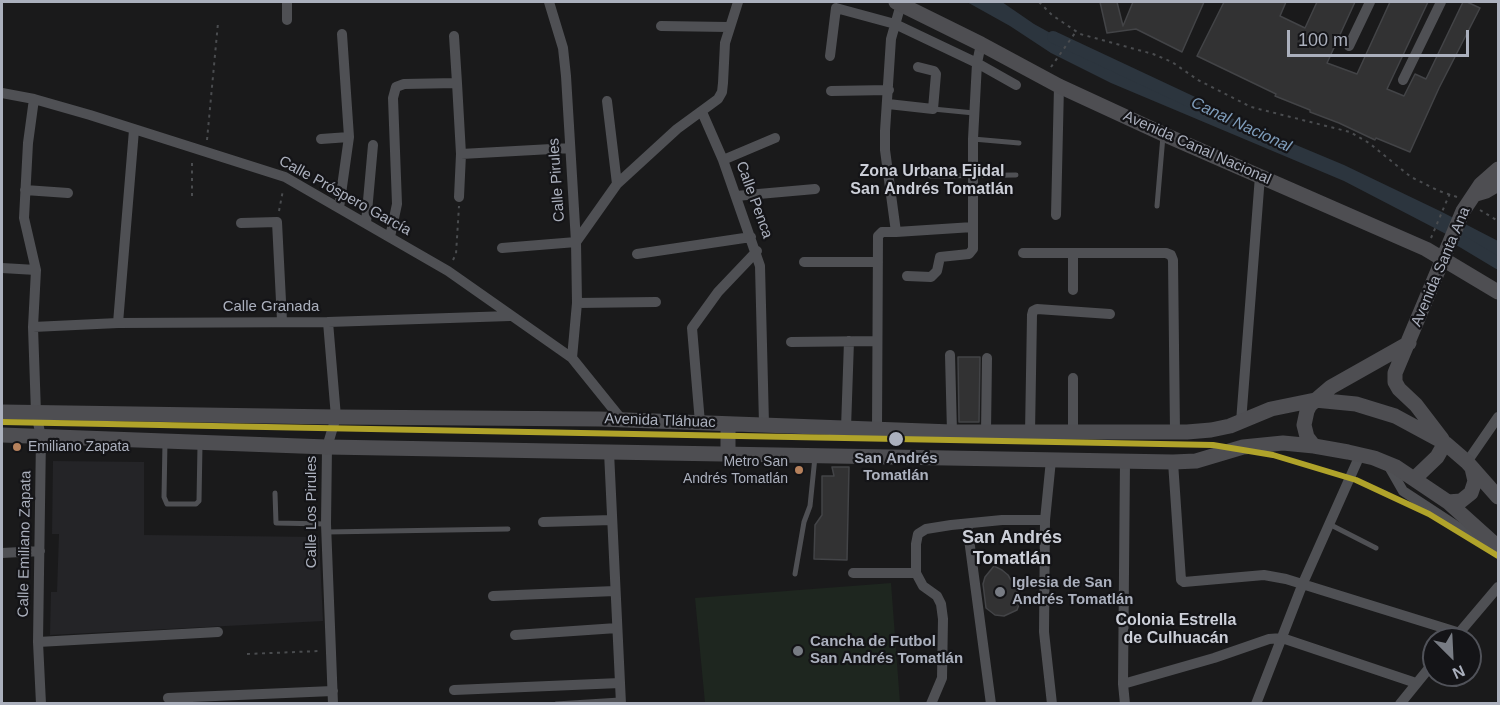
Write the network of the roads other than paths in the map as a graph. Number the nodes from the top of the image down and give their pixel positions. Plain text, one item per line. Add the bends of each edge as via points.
1 (287, 2) edge
2 (549, 2) edge
3 (738, 2) edge
4 (1370, 2) edge
5 (1441, 2) edge
6 (898, 3) edge
7 (287, 20) dead end
8 (895, 24) junction
9 (661, 26) dead end
10 (728, 27) junction
11 (342, 34) dead end
12 (454, 36) dead end
13 (981, 44) junction
14 (1349, 46) dead end
15 (830, 56) dead end
16 (977, 63) junction
17 (918, 67) dead end
18 (1403, 80) dead end
19 (457, 83) junction
20 (1016, 85) dead end
21 (1059, 86) junction
22 (889, 90) junction
23 (831, 91) dead end
24 (2, 93) edge
25 (34, 99) junction
26 (607, 101) dead end
27 (888, 104) junction
28 (933, 109) junction
29 (702, 112) junction
30 (974, 113) junction
31 (134, 130) junction
32 (1163, 134) junction
33 (349, 137) junction
34 (775, 138) dead end
35 (321, 139) dead end
36 (973, 139) junction
37 (1018, 143) dead end
38 (373, 145) dead end
39 (570, 148) junction
40 (460, 154) junction
41 (723, 160) junction
42 (1498, 169) edge
43 (1016, 175) dead end
44 (930, 176) dead end
45 (1260, 176) junction
46 (973, 177) junction
47 (617, 184) junction
48 (815, 189) dead end
49 (25, 190) junction
50 (68, 194) dead end
51 (1481, 194) edge
52 (736, 196) junction
53 (459, 197) road end
54 (1157, 206) dead end
55 (339, 208) junction
56 (1056, 215) dead end
57 (241, 223) dead end
58 (366, 223) junction
59 (973, 227) junction
60 (896, 232) junction
61 (390, 237) junction
62 (751, 237) junction
63 (576, 242) junction
64 (502, 248) dead end
65 (757, 251) junction
66 (1023, 253) dead end
67 (1073, 253) junction
68 (1446, 253) junction
69 (637, 254) dead end
70 (804, 262) dead end
71 (878, 264) junction
72 (2, 268) edge
73 (36, 270) junction
74 (907, 276) dead end
75 (1073, 290) dead end
76 (1498, 292) edge
77 (656, 302) dead end
78 (577, 303) junction
79 (1110, 314) dead end
80 (510, 316) junction
81 (282, 321) junction
82 (118, 322) junction
83 (328, 322) junction
84 (33, 327) junction
85 (877, 341) junction
86 (791, 342) dead end
87 (849, 342) junction
88 (1409, 343) junction
89 (950, 355) dead end
90 (572, 358) junction
91 (987, 358) dead end
92 (1073, 378) dead end
93 (1315, 400) junction
94 (2, 412) edge
95 (36, 413) junction
96 (336, 417) junction
97 (1498, 417) edge
98 (622, 420) junction
99 (1241, 422) junction
100 (700, 423) junction
101 (728, 423) junction
102 (764, 424) junction
103 (846, 428) junction
104 (877, 429) junction
105 (952, 432) junction
106 (986, 432) junction
107 (1175, 432) junction
108 (1030, 433) junction
109 (1073, 433) junction
110 (2, 435) edge
111 (41, 437) junction
112 (165, 442) junction
113 (200, 443) junction
114 (1445, 443) junction
115 (1314, 446) junction
116 (327, 447) junction
117 (609, 452) junction
118 (728, 454) junction
119 (815, 455) junction
120 (1360, 455) junction
121 (1051, 460) junction
122 (1125, 461) junction
123 (1173, 462) junction
124 (1387, 463) junction
125 (1470, 465) junction
126 (1414, 479) junction
127 (275, 493) dead end
128 (1498, 497) edge
129 (1448, 502) junction
130 (612, 520) junction
131 (1045, 520) junction
132 (543, 522) dead end
133 (967, 524) junction
134 (1329, 524) junction
135 (326, 528) junction
136 (508, 529) dead end
137 (1498, 547) edge
138 (1376, 548) dead end
139 (40, 551) junction
140 (2, 553) edge
141 (1498, 554) edge
142 (853, 573) dead end
143 (916, 573) junction
144 (795, 574) dead end
145 (1303, 583) junction
146 (1498, 587) edge
147 (615, 591) junction
148 (493, 596) dead end
149 (1431, 627) edge
150 (1465, 627) edge
151 (617, 628) junction
152 (218, 632) dead end
153 (515, 635) dead end
154 (1282, 639) junction
155 (38, 642) junction
156 (1422, 676) edge
157 (620, 683) junction
158 (1416, 683) junction
159 (1123, 684) junction
160 (454, 690) dead end
161 (333, 692) junction
162 (168, 698) dead end
163 (620, 702) edge
164 (1259, 703) edge
165 (41, 704) edge
166 (333, 704) edge
167 (556, 704) edge
168 (931, 704) edge
169 (991, 704) edge
170 (1052, 704) edge
171 (1125, 704) edge
172 (1400, 704) edge

1 - 7 street
2 - 39 street, Calle Pirules via 563,48
3 - 10 street
4 - 14 street
5 - 18 street
6 - 8 street
6 - 13 main road, Avenida Canal Nacional
8 - 15 street via 836,8
8 - 16 street
8 - 22 street
9 - 10 street
10 - 29 street via 722,92
11 - 33 street
12 - 19 street
13 - 16 street
13 - 21 main road, Avenida Canal Nacional
16 - 20 street
16 - 30 street
17 - 28 street via 936,74
19 - 40 street
19 - 61 street via 396,87 393,98 397,204
21 - 32 main road, Avenida Canal Nacional
21 - 56 street
22 - 23 street
22 - 27 street
24 - 25 street, Calle Próspero García
25 - 31 street, Calle Próspero García
25 - 49 street, Calle Emiliano Zapata
26 - 47 street
27 - 28 street
27 - 60 street via 885,150
28 - 30 lane
29 - 41 street, Calle Penca
29 - 47 street via 677,129
30 - 36 street
31 - 55 street, Calle Próspero García via 285,177
31 - 82 street
32 - 45 main road, Avenida Canal Nacional
32 - 54 lane
33 - 35 street
33 - 55 street
34 - 41 street
36 - 37 lane
36 - 46 street
38 - 58 street
39 - 40 street
39 - 63 street, Calle Pirules
40 - 53 street
41 - 52 street, Calle Penca
42 - 51 main road, Avenida Santa Ana
43 - 46 lane
44 - 46 lane
45 - 68 main road, Avenida Canal Nacional
45 - 99 street
46 - 59 street
47 - 63 street
48 - 52 street
49 - 50 street
49 - 73 street, Calle Emiliano Zapata via 24,218
51 - 68 main road, Avenida Santa Ana
52 - 62 street, Calle Penca
55 - 58 street, Calle Próspero García
57 - 81 street via 277,222
58 - 61 street, Calle Próspero García
59 - 60 street
59 - 74 street via 972,252 940,257 931,277
60 - 71 street via 880,233
61 - 80 street, Calle Próspero García via 448,271
62 - 65 street, Calle Penca
62 - 69 street
63 - 64 street
63 - 78 street, Calle Pirules
65 - 100 street, Calle Penca via 718,292 692,328
65 - 102 street via 762,294
66 - 67 street
67 - 75 street
67 - 107 street via 1171,255
68 - 76 main road, Avenida Canal Nacional
68 - 88 main road, Avenida Santa Ana
70 - 71 street
71 - 85 street
72 - 73 street
73 - 84 street, Calle Emiliano Zapata
77 - 78 street
78 - 90 street, Calle Pirules
79 - 108 street via 1033,310
80 - 83 street, Calle Granada
80 - 90 street, Calle Próspero García
81 - 82 street, Calle Granada
81 - 83 street, Calle Granada
82 - 84 street, Calle Granada
83 - 96 street, Calle Los Pirules
84 - 95 street, Calle Emiliano Zapata
85 - 87 street
85 - 104 street
86 - 87 street
87 - 103 street
88 - 93 main road
88 - 114 main road, Avenida Santa Ana via 1395,372 1395,382
89 - 105 street
90 - 98 street, Calle Próspero García
91 - 106 street
92 - 109 street
93 - 99 main road, Avenida Tláhuac via 1271,409
93 - 114 main road, Avenida Tláhuac via 1356,404 1395,416
93 - 115 main road via 1304,425
94 - 95 main road, Avenida Tláhuac
95 - 96 main road, Avenida Tláhuac
95 - 111 street, Calle Emiliano Zapata
96 - 98 main road, Avenida Tláhuac
96 - 116 street, Calle Los Pirules
97 - 125 street
98 - 100 main road, Avenida Tláhuac
99 - 107 main road, Avenida Tláhuac via 1211,430
100 - 101 main road, Avenida Tláhuac
101 - 102 main road, Avenida Tláhuac
101 - 118 main road
102 - 103 main road, Avenida Tláhuac
103 - 104 main road, Avenida Tláhuac
104 - 105 main road, Avenida Tláhuac
105 - 106 main road, Avenida Tláhuac
106 - 108 main road, Avenida Tláhuac
107 - 109 main road, Avenida Tláhuac
108 - 109 main road, Avenida Tláhuac
110 - 111 main road, Avenida Tláhuac
111 - 112 main road, Avenida Tláhuac
111 - 139 street, Calle Emiliano Zapata
112 - 113 main road, Avenida Tláhuac
112 - 113 lane via 167,504 199,501
113 - 116 main road, Avenida Tláhuac
114 - 125 main road, Avenida Tláhuac
114 - 126 main road via 1437,457
115 - 120 main road, Avenida Tláhuac
115 - 123 main road, Avenida Tláhuac via 1259,444 1196,461
116 - 117 main road, Avenida Tláhuac
116 - 135 street, Calle Los Pirules
117 - 118 main road, Avenida Tláhuac
117 - 130 street
118 - 119 main road, Avenida Tláhuac
119 - 121 main road, Avenida Tláhuac
119 - 144 lane via 810,506
120 - 124 main road, Avenida Tláhuac
120 - 134 street
121 - 122 main road, Avenida Tláhuac
121 - 131 street
122 - 123 main road, Avenida Tláhuac
122 - 159 street
123 - 145 street via 1181,580 1264,575
124 - 126 main road, Avenida Tláhuac
124 - 141 street via 1403,491
125 - 128 main road, Avenida Tláhuac
125 - 129 main road via 1475,481 1471,493 1461,501
126 - 129 main road, Avenida Tláhuac
127 - 135 lane via 276,523
129 - 137 main road, Avenida Tláhuac
130 - 132 street
130 - 147 street
131 - 133 street
131 - 170 street via 1044,632
133 - 143 street via 926,529 918,534
133 - 169 street
134 - 138 lane
134 - 145 street
135 - 136 lane
135 - 161 street, Calle Los Pirules
139 - 140 street
139 - 155 street, Calle Emiliano Zapata
142 - 143 street
143 - 168 street via 922,586 937,596 943,619 942,678
145 - 149 street
145 - 154 street
146 - 150 street
147 - 148 street
147 - 151 street
151 - 153 street
151 - 157 street
152 - 155 street
154 - 158 street
154 - 159 street via 1269,639
154 - 164 street
155 - 165 street, Calle Emiliano Zapata
156 - 158 street
157 - 160 street
157 - 163 street
158 - 172 street
159 - 171 street
161 - 162 street
161 - 166 street, Calle Los Pirules
163 - 167 lane

